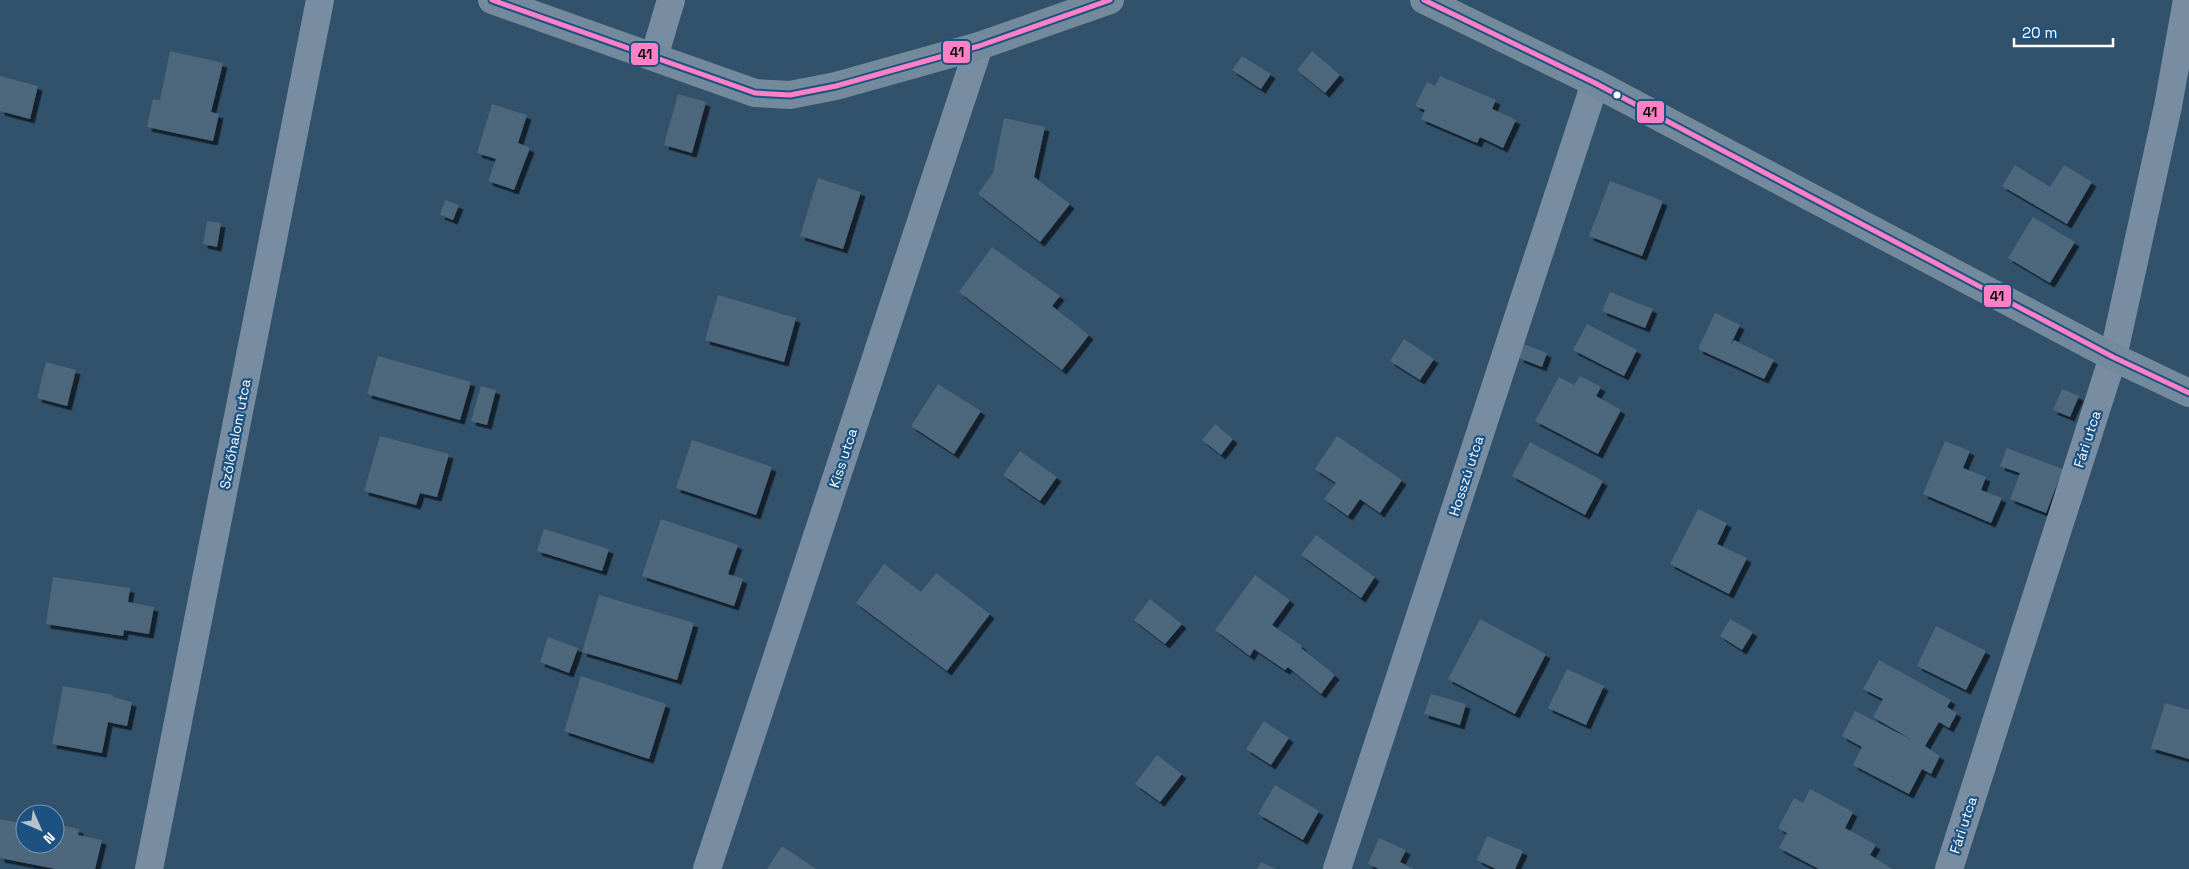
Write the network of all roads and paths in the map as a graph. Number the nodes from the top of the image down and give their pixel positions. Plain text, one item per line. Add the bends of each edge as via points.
1 (320, 0) edge
2 (492, 0) edge
3 (671, 0) edge
4 (1110, 0) edge
5 (1424, 0) edge
6 (2187, 0) edge
7 (979, 46) junction
8 (654, 57) junction
9 (1595, 83) junction
10 (2113, 357) junction
11 (2189, 393) edge
12 (149, 869) edge
13 (707, 869) edge
14 (1337, 869) edge
15 (1949, 869) edge

1 - 12 street, Szőlőhalom utca
2 - 8 street
3 - 8 street
4 - 7 street
5 - 9 street
6 - 10 street, Fári utca via 2168,106
7 - 8 street via 836,86 790,95 755,93
7 - 13 street, Kiss utca
9 - 10 street
9 - 14 street, Hosszú utca
10 - 11 street
10 - 15 street, Fári utca

